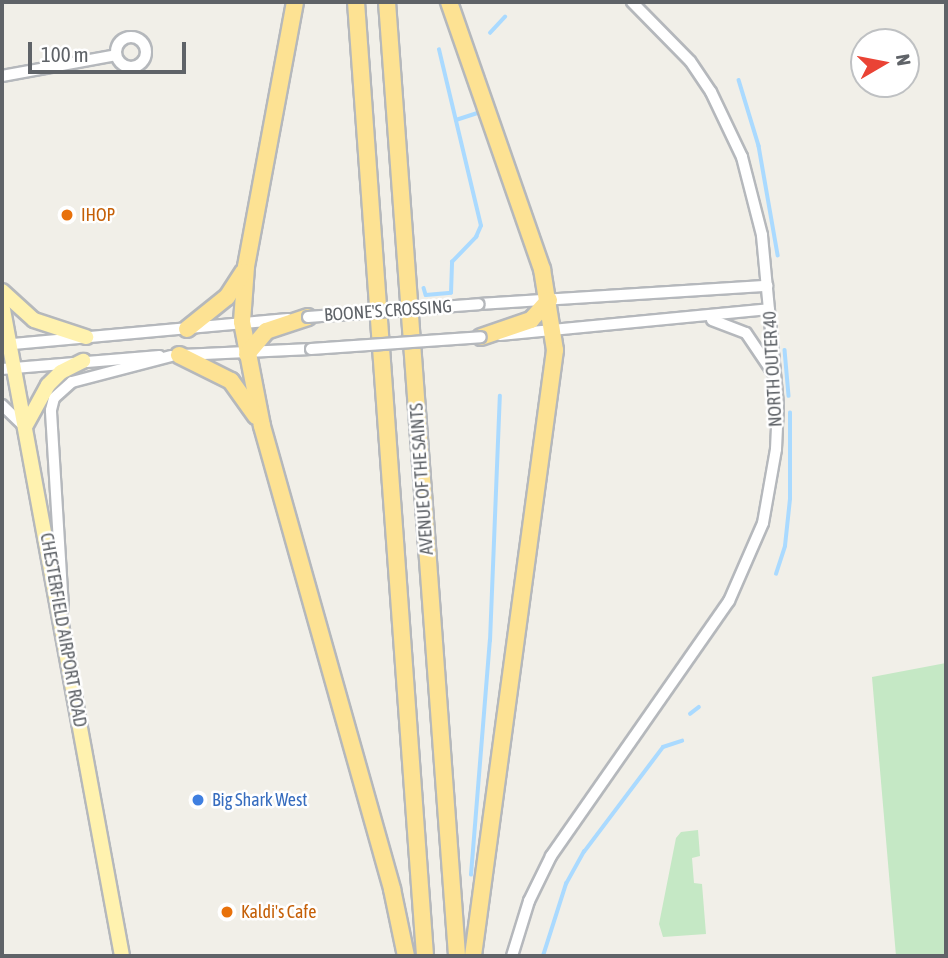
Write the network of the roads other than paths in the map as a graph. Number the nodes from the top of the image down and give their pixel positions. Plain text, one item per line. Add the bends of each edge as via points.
1 (295, 2) edge
2 (356, 2) edge
3 (387, 2) edge
4 (449, 2) edge
5 (632, 2) edge
6 (116, 55) dead end
7 (2, 76) edge
8 (246, 267) junction
9 (767, 286) junction
10 (2, 291) edge
11 (549, 300) junction
12 (2, 304) edge
13 (769, 309) junction
14 (308, 317) junction
15 (692, 318) junction
16 (242, 323) junction
17 (187, 329) junction
18 (554, 331) junction
19 (86, 337) junction
20 (481, 337) junction
21 (6, 345) edge
22 (247, 354) junction
23 (175, 356) junction
24 (83, 361) junction
25 (8, 368) edge
26 (775, 375) junction
27 (2, 405) edge
28 (262, 426) junction
29 (25, 427) junction
30 (65, 635) junction
31 (122, 956) edge
32 (406, 956) edge
33 (425, 956) edge
34 (457, 956) edge
35 (473, 956) edge
36 (512, 956) edge

1 - 8 highway
2 - 33 highway, AVENUE OF THE SAINTS
3 - 34 highway, AVENUE OF THE SAINTS
4 - 11 highway
5 - 9 street, NORTH OUTER 40 via 690,61 729,125 754,196
6 - 7 street
8 - 16 highway
8 - 17 highway via 227,297
9 - 11 street, BOONE'S CROSSING
9 - 13 street, NORTH OUTER 40
10 - 19 main road via 34,320
11 - 14 street, BOONE'S CROSSING, bridge
11 - 18 highway
11 - 20 highway via 531,320
12 - 21 main road, CHESTERFIELD AIRPORT ROAD
13 - 15 street, BOONE'S CROSSING
13 - 26 street, NORTH OUTER 40
14 - 16 street, BOONE'S CROSSING
14 - 22 highway via 266,331
15 - 18 street, BOONE'S CROSSING
15 - 26 street via 724,322 746,333
16 - 17 street, BOONE'S CROSSING
16 - 22 highway
17 - 19 street, BOONE'S CROSSING
18 - 20 street, BOONE'S CROSSING
18 - 35 highway
19 - 21 street, BOONE'S CROSSING
20 - 22 street, BOONE'S CROSSING, bridge
21 - 25 main road, CHESTERFIELD AIRPORT ROAD
22 - 23 street, BOONE'S CROSSING
22 - 28 highway
23 - 24 street, BOONE'S CROSSING
23 - 28 highway via 231,381
23 - 30 street via 72,382 54,398 51,410
24 - 25 street, BOONE'S CROSSING
24 - 29 main road via 48,385
25 - 29 main road, CHESTERFIELD AIRPORT ROAD
26 - 36 street, NORTH OUTER 40 via 776,449 763,523 749,557 710,631 551,856 528,901
27 - 29 street
28 - 32 highway via 392,889
29 - 30 main road, CHESTERFIELD AIRPORT ROAD
30 - 31 main road, CHESTERFIELD AIRPORT ROAD

